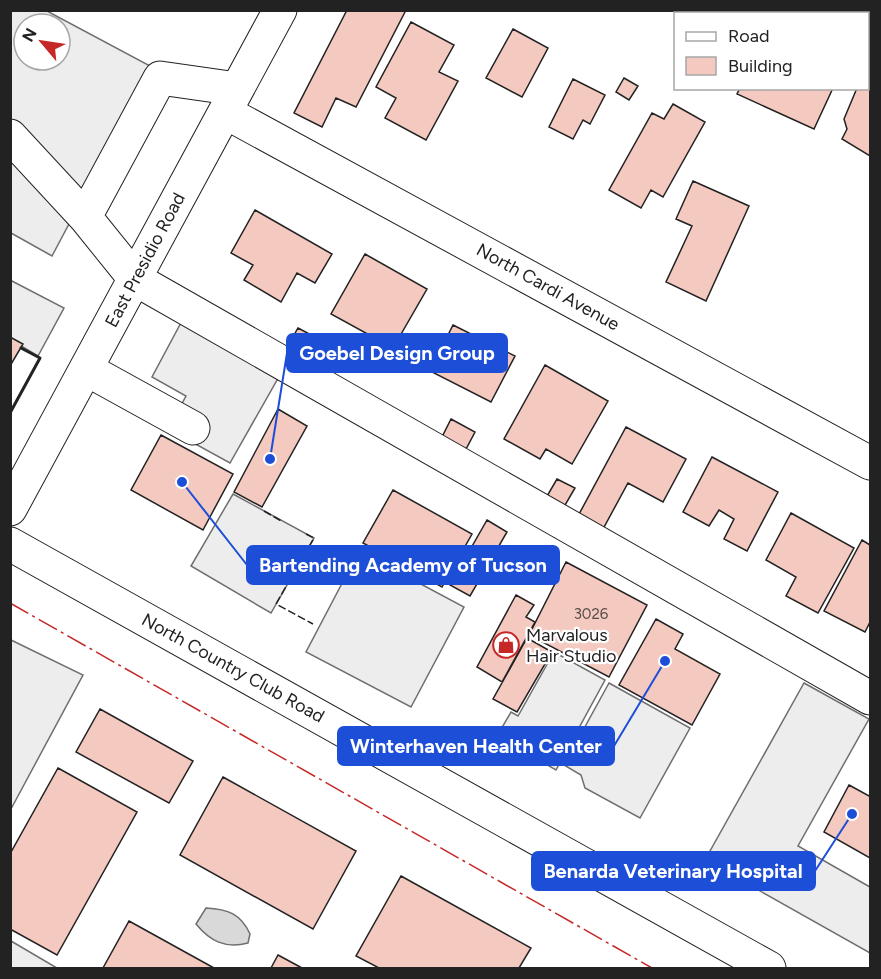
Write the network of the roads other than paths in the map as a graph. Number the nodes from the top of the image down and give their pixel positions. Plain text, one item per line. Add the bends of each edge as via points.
1 (280, 10) edge
2 (231, 100) junction
3 (10, 136) edge
4 (85, 216) junction
5 (135, 279) junction
6 (86, 369) junction
7 (193, 428) dead end
8 (870, 463) edge
9 (10, 509) edge
10 (10, 544) edge
11 (870, 698) edge
12 (769, 969) edge

1 - 2 street, East Presidio Road
2 - 4 street via 160,78
2 - 5 street, East Presidio Road
2 - 8 street, North Cardi Avenue
3 - 4 street
4 - 5 street
5 - 6 street, East Presidio Road
5 - 11 street
6 - 7 street
6 - 9 street, East Presidio Road
10 - 12 street, North Country Club Road

